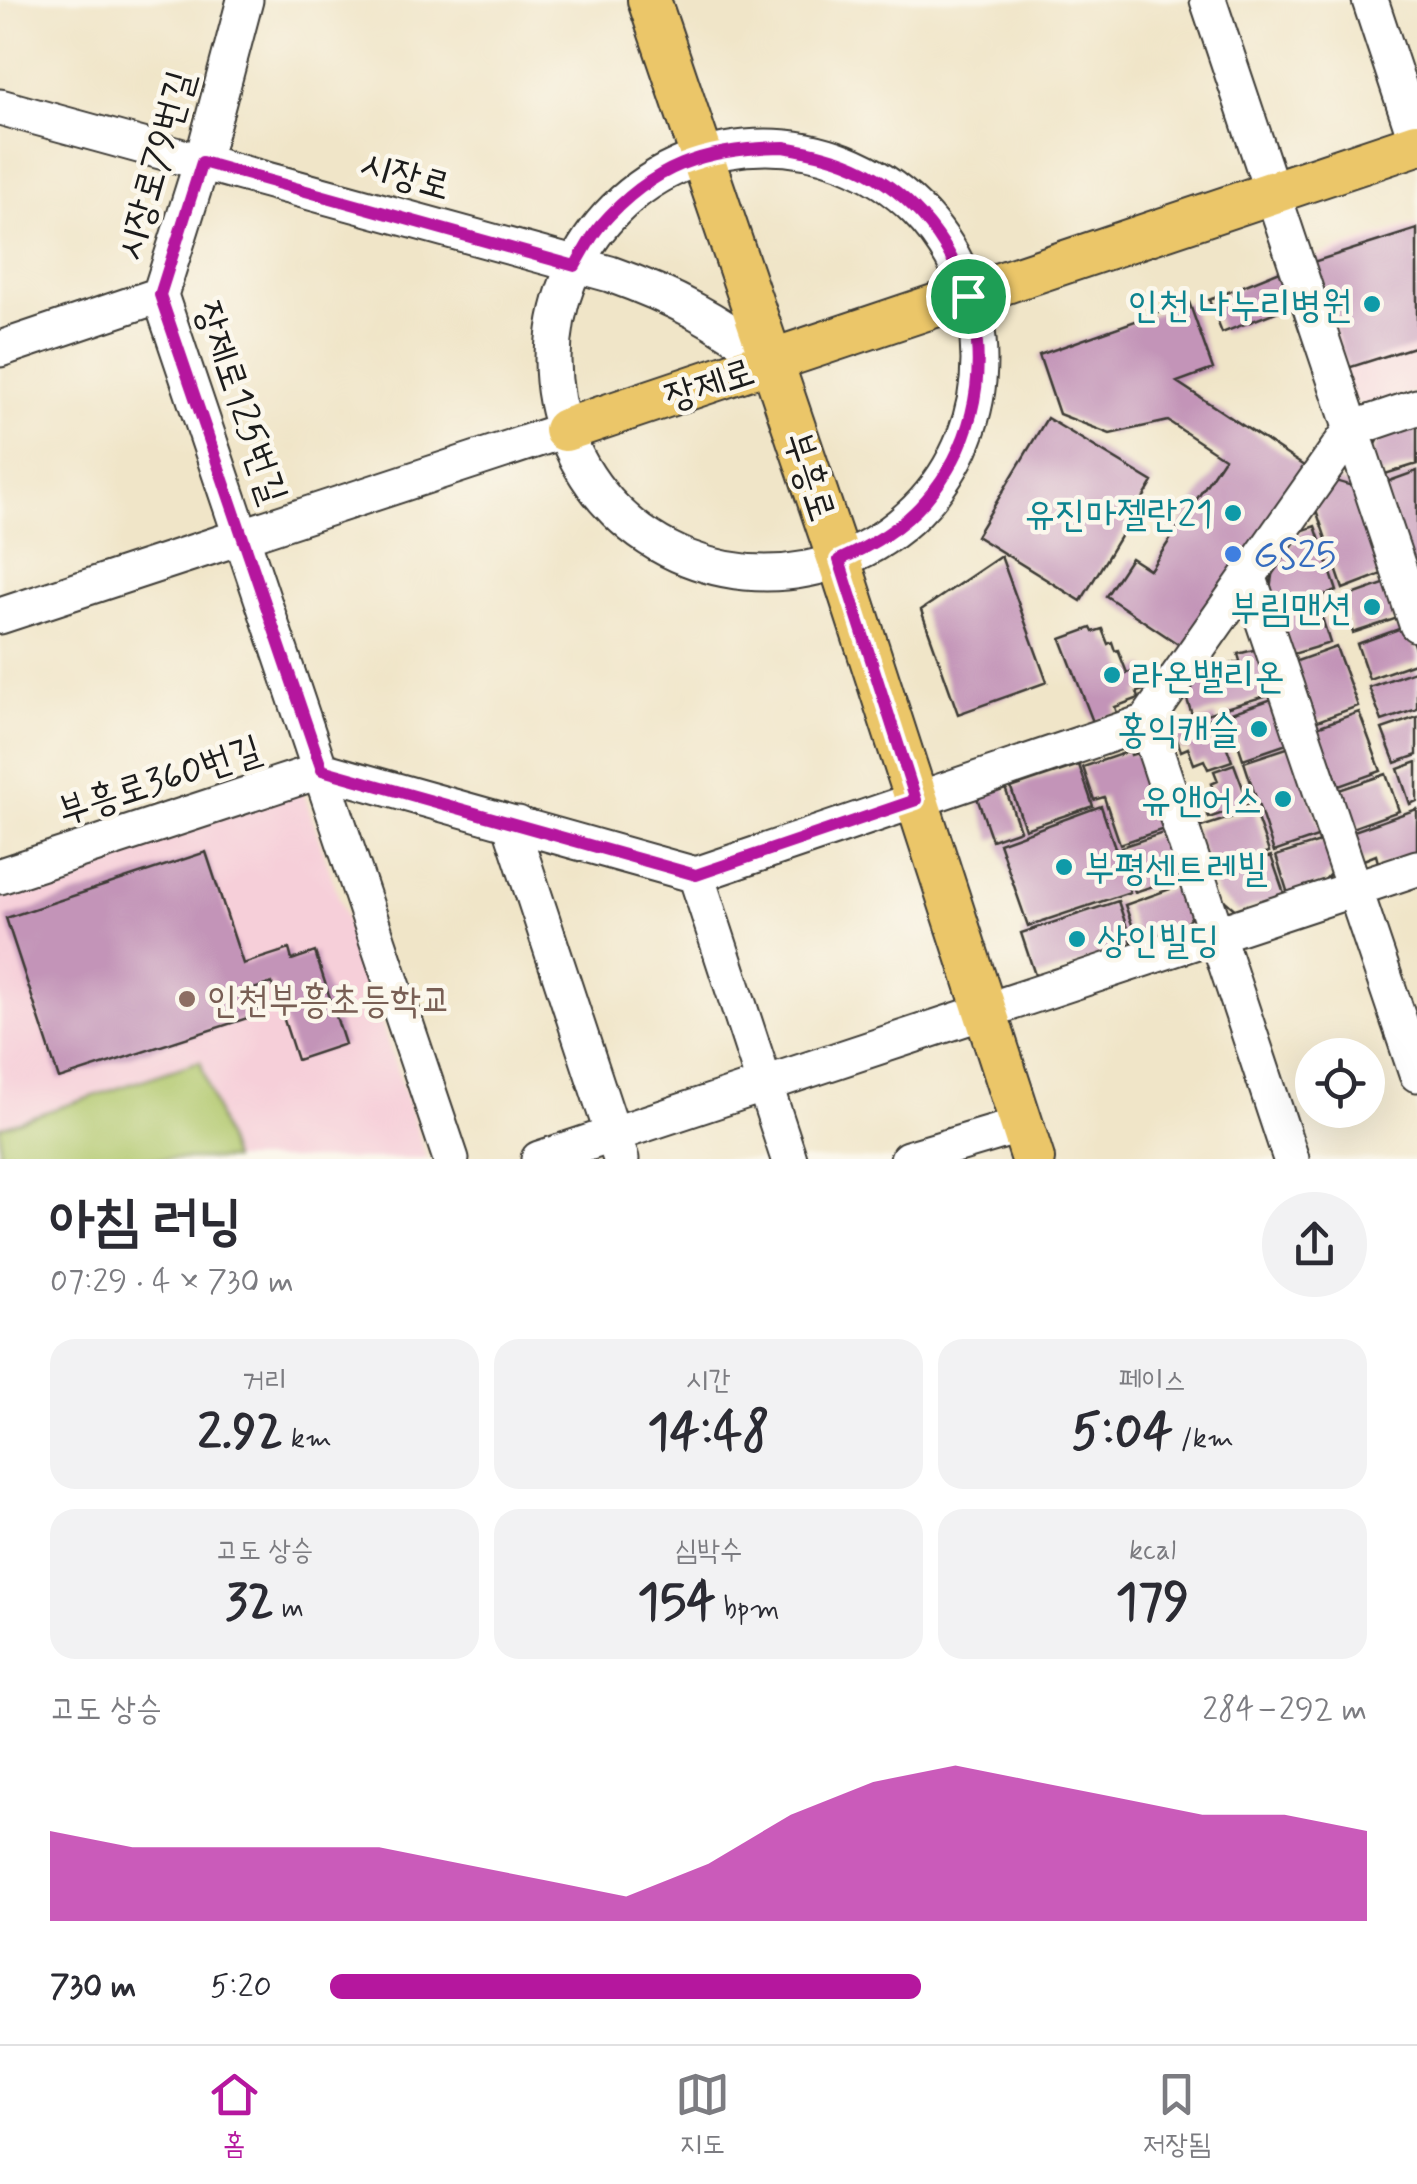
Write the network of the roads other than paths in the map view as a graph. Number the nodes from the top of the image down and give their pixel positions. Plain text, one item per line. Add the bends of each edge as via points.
1 (245, 0) edge
2 (649, 0) edge
3 (1208, 0) edge
4 (1370, 0) edge
5 (0, 107) edge
6 (1417, 143) edge
7 (702, 156) junction
8 (202, 162) junction
9 (1273, 193) junction
10 (575, 266) junction
11 (160, 295) junction
12 (968, 296) junction
13 (0, 349) edge
14 (773, 362) junction
15 (1417, 406) edge
16 (1352, 429) junction
17 (565, 430) junction
18 (243, 536) junction
19 (839, 560) junction
20 (1250, 578) junction
21 (0, 616) edge
22 (1417, 624) edge
23 (1146, 722) junction
24 (322, 770) junction
25 (916, 800) junction
26 (518, 824) junction
27 (1417, 868) edge
28 (696, 875) junction
29 (0, 876) edge
30 (1356, 888) junction
31 (1217, 934) junction
32 (985, 1012) junction
33 (1417, 1074) edge
34 (765, 1085) junction
35 (1028, 1142) edge
36 (1286, 1145) edge
37 (617, 1147) edge
38 (451, 1159) edge
39 (538, 1159) edge
40 (789, 1159) edge
41 (908, 1159) edge

1 - 8 street, 시장로79번길
2 - 7 main road, 부흥로
3 - 9 street
4 - 6 street
5 - 8 street, 시장로
6 - 9 main road, 장제로
7 - 10 street via 627,198
7 - 12 street via 784,147 864,171 928,223
7 - 14 main road, 부흥로
8 - 10 street, 시장로
8 - 11 street, 시장로79번길
9 - 12 main road, 장제로
9 - 16 street
10 - 14 street, 시장로 via 699,311
10 - 17 street via 555,330 553,364
11 - 13 street
11 - 18 street, 장제로125번길
12 - 14 main road, 장제로
12 - 19 street via 978,376 957,454 908,518
14 - 17 main road, 장제로
14 - 19 main road, 부흥로
15 - 16 street
16 - 20 street
16 - 22 street
17 - 18 street, 장제로
17 - 19 street via 608,502 675,552 756,573
18 - 21 street, 장제로
18 - 24 street, 장제로125번길
19 - 25 main road, 부흥로
20 - 23 street
20 - 30 street
23 - 25 street
23 - 31 street
24 - 26 street, 부흥로360번길
24 - 29 street, 부흥로360번길
24 - 38 street, 장제로125번길
25 - 28 street
25 - 32 main road, 부흥로
26 - 28 street, 부흥로360번길
26 - 37 street via 514,834
27 - 30 street
28 - 34 street
30 - 31 street
30 - 33 street
31 - 32 street
31 - 36 street
32 - 34 street
32 - 35 main road, 부흥로
34 - 37 street
34 - 40 street
35 - 41 street, 부흥로
37 - 39 street

